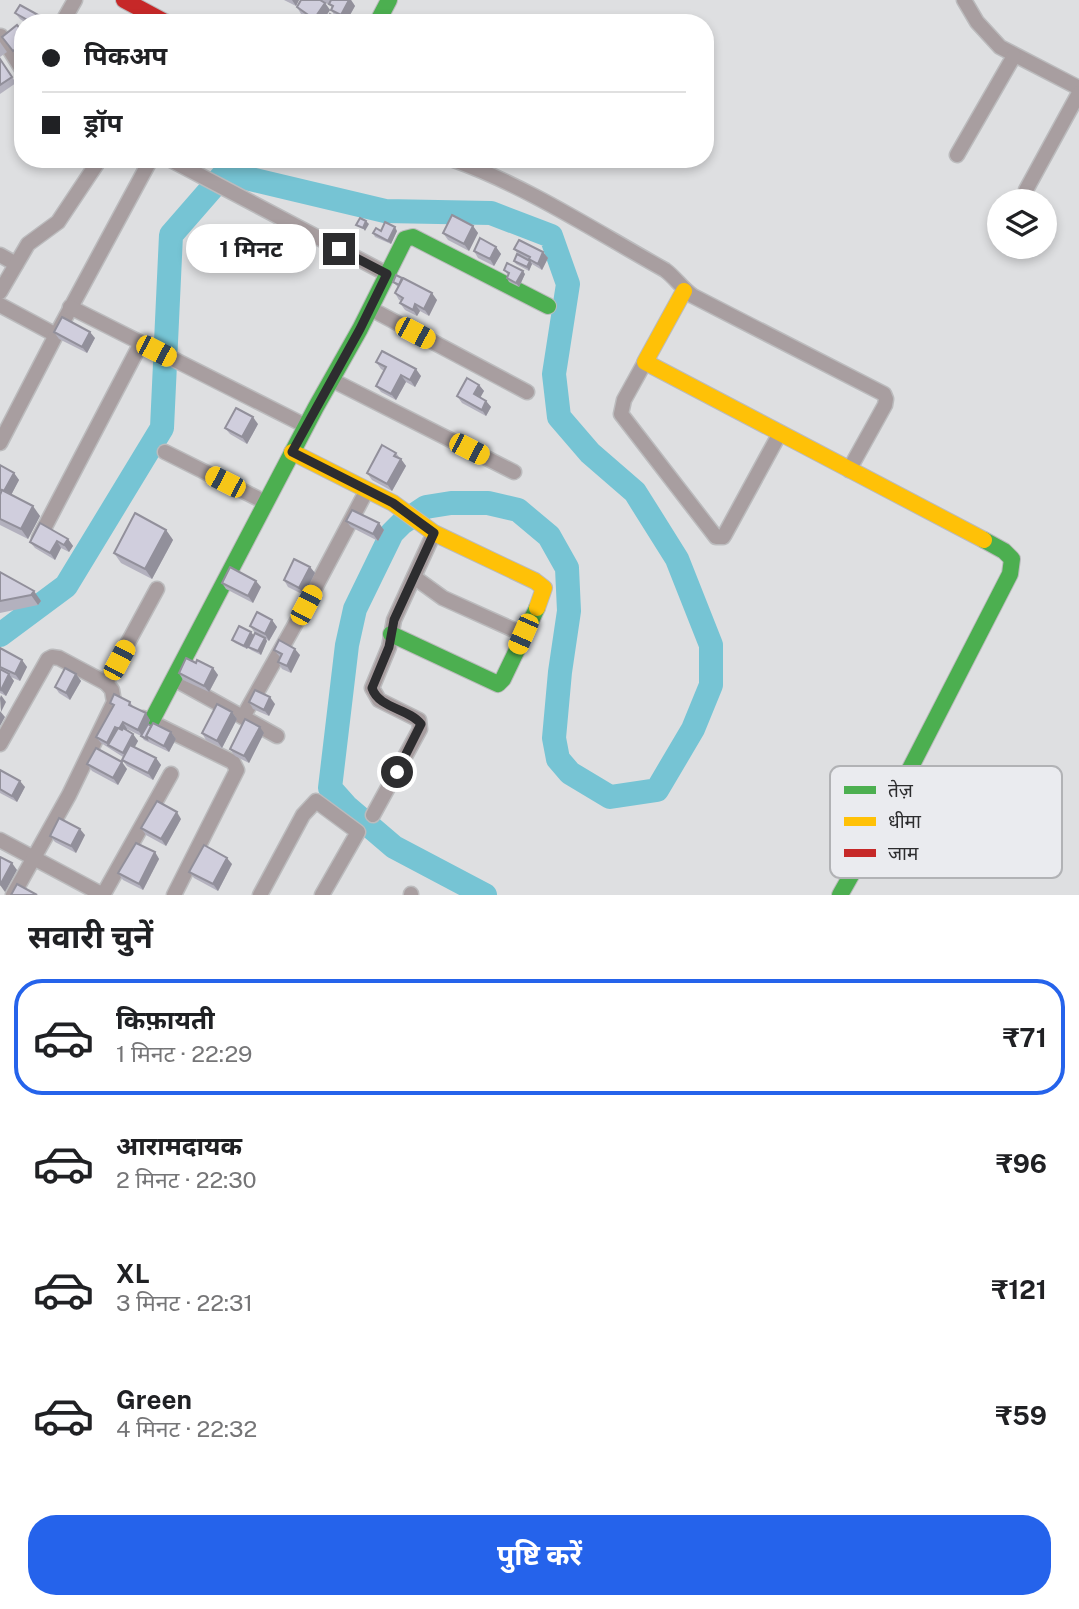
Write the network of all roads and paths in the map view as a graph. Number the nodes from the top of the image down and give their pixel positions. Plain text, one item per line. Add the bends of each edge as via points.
1 (124, 0) edge
2 (964, 0) edge
3 (150, 14) edge
4 (1, 36) edge
5 (1014, 56) junction
6 (14, 57) edge
7 (1079, 91) edge
8 (957, 155) dead end
9 (93, 168) edge
10 (145, 168) edge
11 (185, 168) edge
12 (474, 168) edge
13 (1027, 189) edge
14 (0, 255) edge
15 (16, 264) junction
16 (387, 274) junction
17 (684, 290) junction
18 (0, 292) edge
19 (0, 305) edge
20 (548, 306) dead end
21 (70, 307) junction
22 (371, 309) junction
23 (57, 335) junction
24 (143, 344) junction
25 (645, 362) junction
26 (332, 380) junction
27 (527, 392) dead end
28 (306, 426) junction
29 (780, 433) junction
30 (0, 443) edge
31 (165, 452) dead end
32 (292, 452) junction
33 (849, 470) junction
34 (514, 472) dead end
35 (366, 490) junction
36 (265, 502) junction
37 (434, 533) junction
38 (39, 538) edge
39 (414, 577) junction
40 (157, 589) dead end
41 (391, 634) junction
42 (523, 634) junction
43 (174, 679) junction
44 (106, 683) junction
45 (114, 702) junction
46 (243, 717) junction
47 (151, 722) junction
48 (277, 736) dead end
49 (2, 737) edge
50 (911, 766) edge
51 (171, 774) dead end
52 (373, 815) dead end
53 (0, 840) edge
54 (34, 858) junction
55 (850, 878) edge
56 (13, 895) edge
57 (103, 895) edge
58 (174, 895) edge
59 (260, 895) edge
60 (322, 895) edge
61 (840, 895) edge

1 - 3 street
2 - 5 street via 989,37
4 - 6 street
5 - 7 street
5 - 8 street
7 - 13 street
9 - 15 street via 58,222 32,240
10 - 21 street
11 - 16 street
12 - 17 street via 540,199 665,270
14 - 15 street
15 - 18 street
16 - 20 street via 405,239 412,237
16 - 22 street
17 - 25 street
17 - 33 street via 884,394 886,405
19 - 23 street
21 - 23 street
21 - 24 street
22 - 26 street
22 - 27 street
23 - 30 street
24 - 28 street
24 - 38 street
25 - 29 street
25 - 29 street via 621,414 716,537 725,534
26 - 28 street
26 - 34 street
28 - 32 street
29 - 33 street
31 - 36 street
32 - 35 street
32 - 36 street
33 - 50 street via 1012,559 1010,574
35 - 37 street
35 - 46 street
36 - 43 street
37 - 39 street
37 - 42 street via 542,585 544,593
39 - 41 street
39 - 42 street via 443,598
40 - 44 street
41 - 42 street via 498,684
41 - 52 street via 373,682 374,694 421,724
43 - 46 street
43 - 47 street
44 - 45 street
44 - 49 street via 52,657
45 - 47 street
45 - 54 street
46 - 48 street
47 - 58 street via 233,762 237,770
51 - 57 street
53 - 54 street
54 - 56 street
54 - 57 street
55 - 61 street
59 - 60 street via 303,815 316,801 358,832

